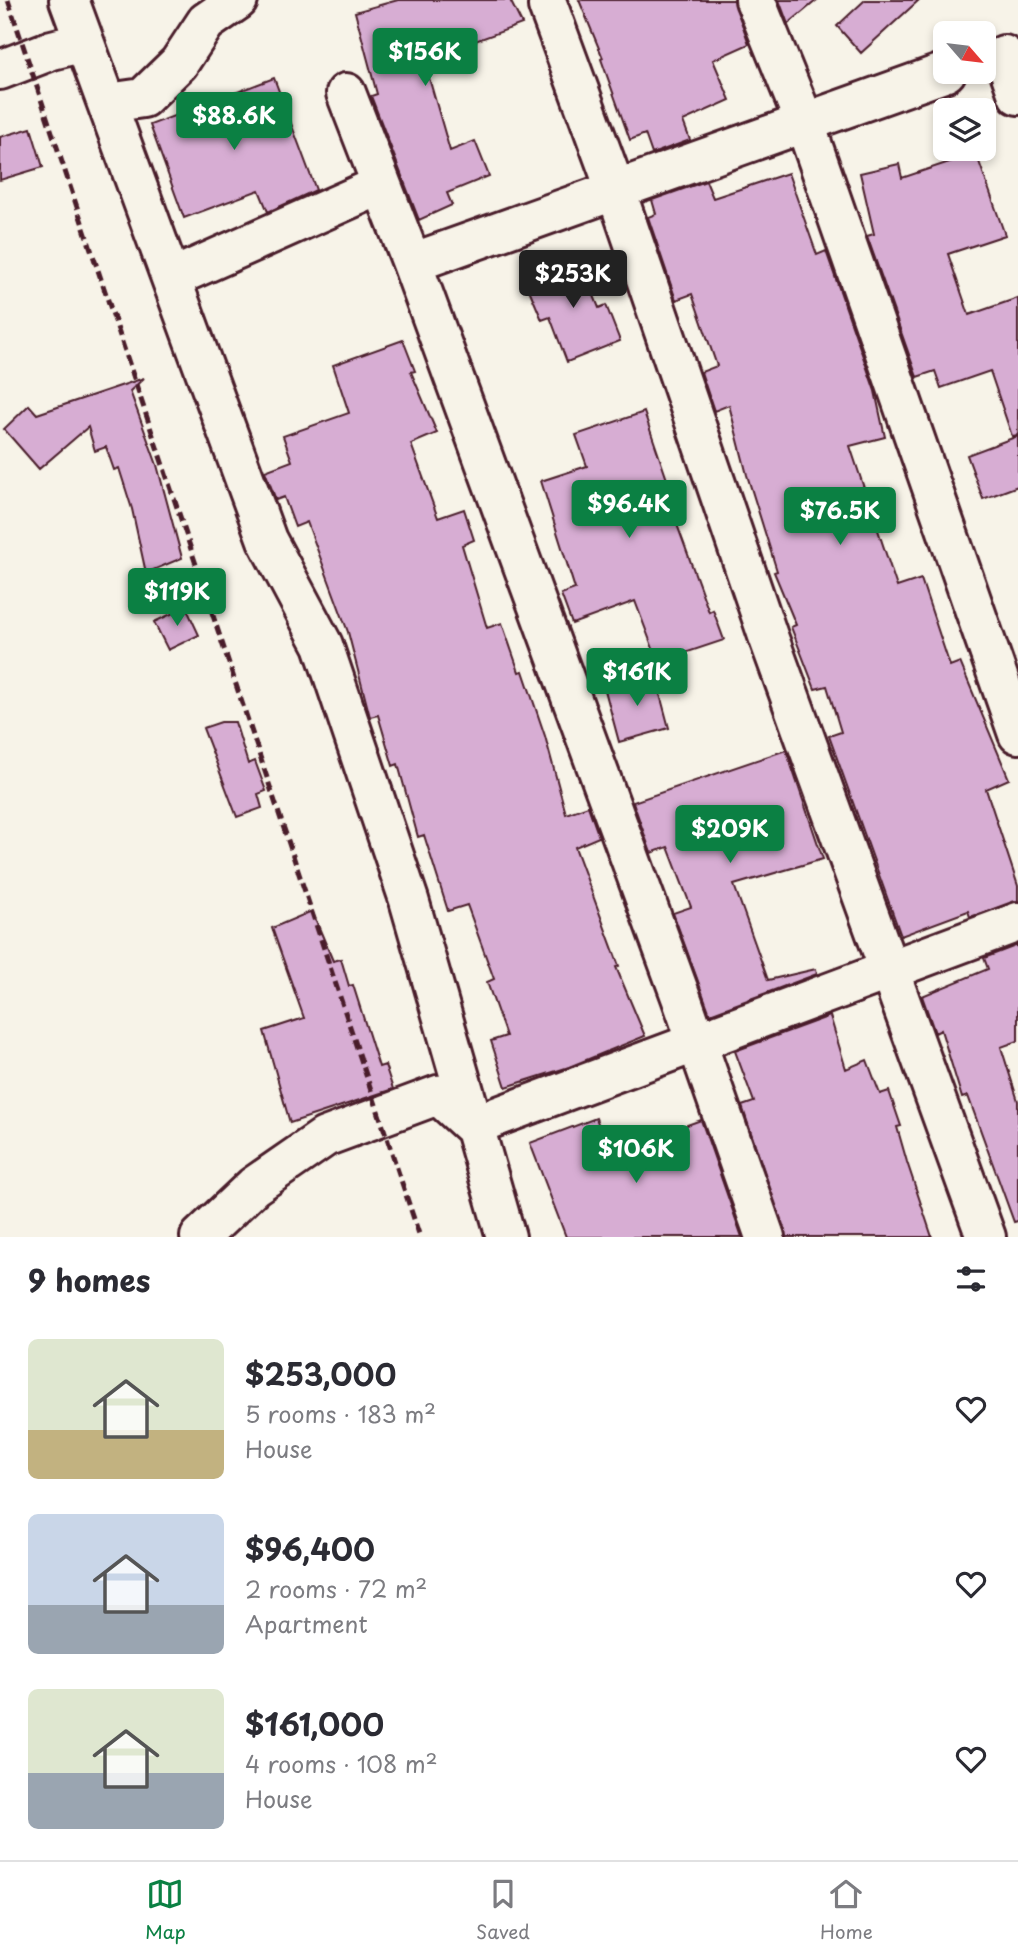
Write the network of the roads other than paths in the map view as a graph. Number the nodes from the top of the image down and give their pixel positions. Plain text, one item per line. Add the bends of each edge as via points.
1 (69, 0) edge
2 (238, 0) edge
3 (755, 0) edge
4 (548, 6) dead end
5 (84, 42) junction
6 (1002, 55) edge
7 (0, 70) edge
8 (933, 76) edge
9 (346, 93) dead end
10 (1018, 95) edge
11 (108, 103) junction
12 (804, 121) junction
13 (379, 186) junction
14 (616, 191) junction
15 (412, 263) junction
16 (172, 278) junction
17 (1018, 734) edge
18 (1018, 922) edge
19 (891, 969) junction
20 (697, 1040) junction
21 (472, 1126) junction
22 (200, 1237) edge
23 (506, 1237) edge
24 (765, 1237) edge
25 (986, 1237) edge

1 - 5 street
2 - 11 street via 206,22 179,64 143,98
3 - 12 street
4 - 14 street
5 - 7 street
5 - 11 street
6 - 10 street
8 - 12 street
9 - 13 street
11 - 16 street
12 - 14 street
12 - 17 street
13 - 15 street
13 - 16 street
14 - 15 street
14 - 19 street via 768,636
15 - 20 street
16 - 21 street via 267,540 323,645 409,900
18 - 19 street
19 - 20 street
19 - 25 street
20 - 21 street
20 - 24 street
21 - 22 street via 439,1095 325,1137 254,1186
21 - 23 street

